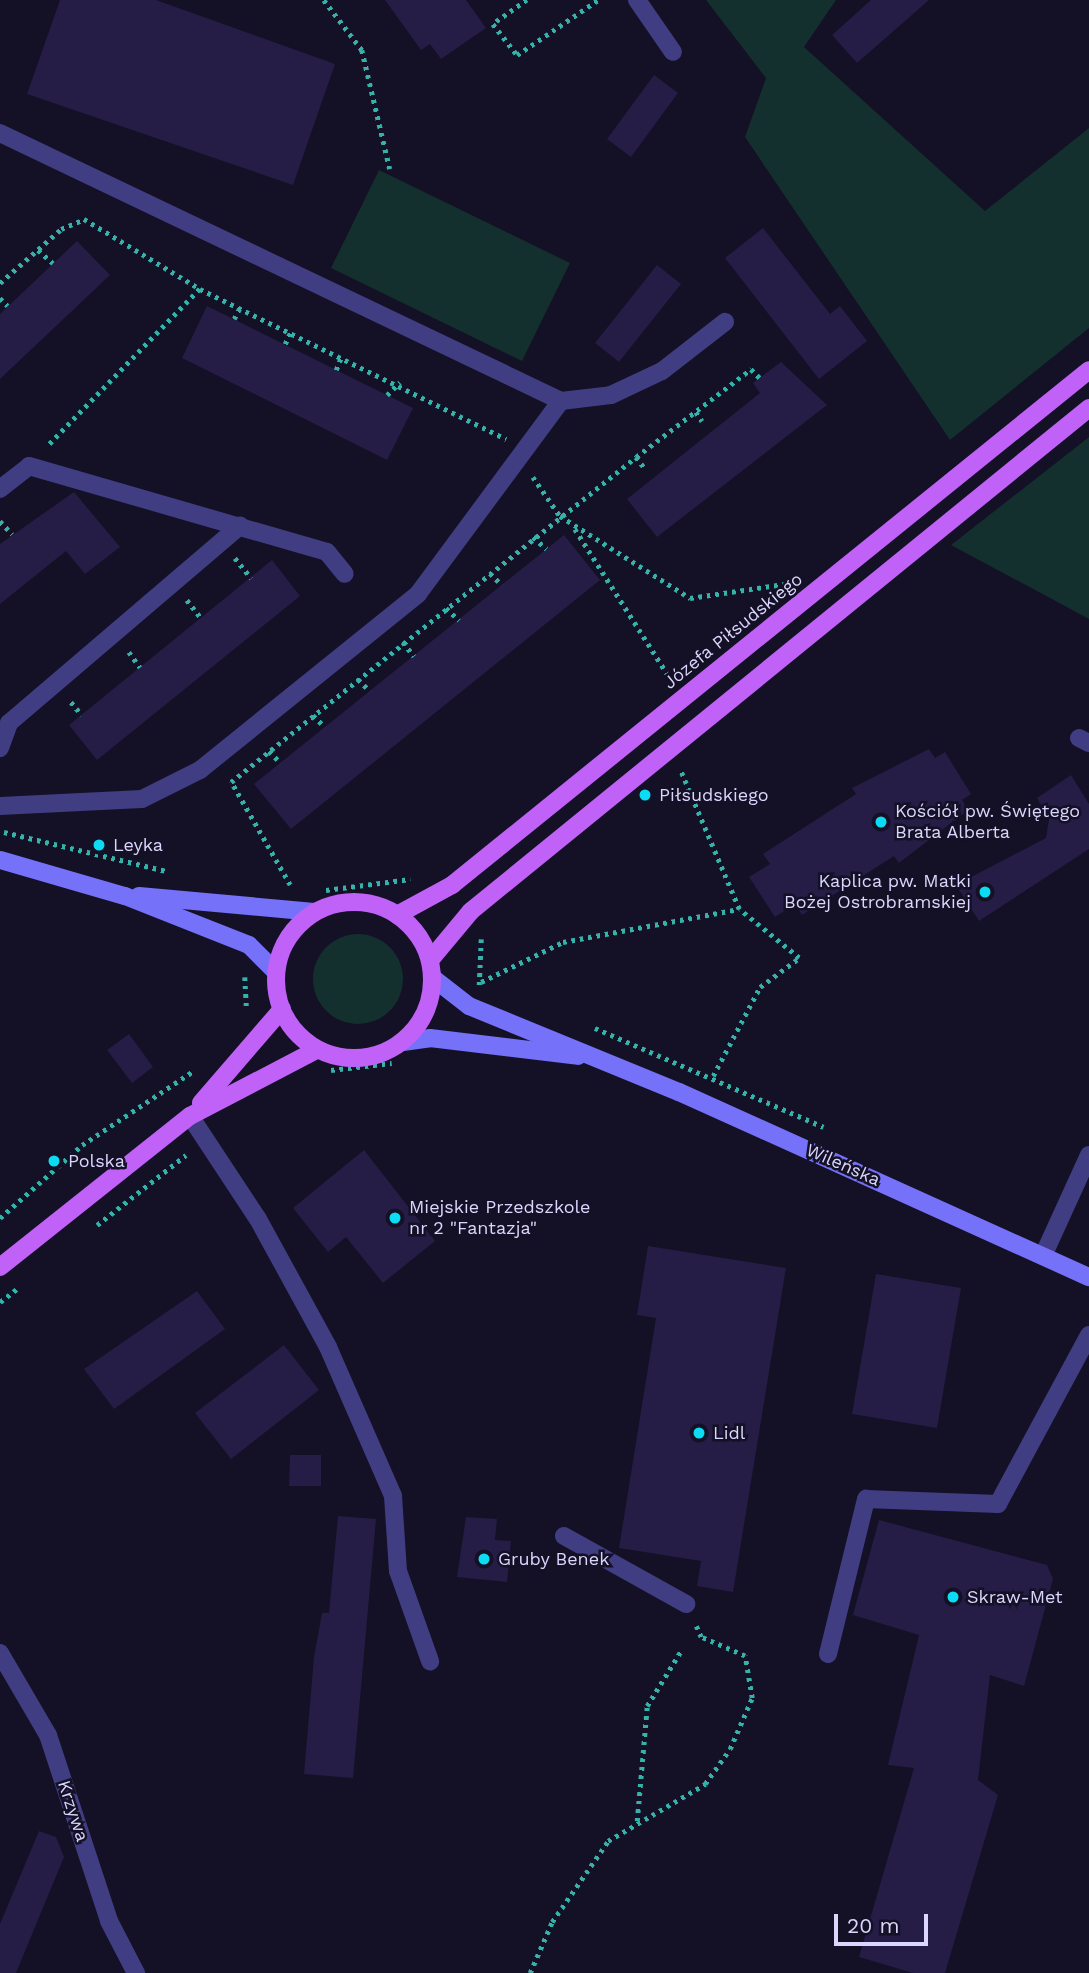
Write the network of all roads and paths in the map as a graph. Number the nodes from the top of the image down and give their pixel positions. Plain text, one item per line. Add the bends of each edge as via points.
1 (324, 0) edge
2 (527, 0) edge
3 (598, 0) edge
4 (637, 0) edge
5 (673, 52) dead end
6 (0, 133) edge
7 (390, 169) dead end
8 (38, 250) junction
9 (52, 263) dead end
10 (0, 283) edge
11 (0, 298) edge
12 (8, 306) dead end
13 (240, 307) dead end
14 (234, 319) dead end
15 (725, 322) dead end
16 (291, 331) dead end
17 (285, 344) dead end
18 (342, 355) dead end
19 (337, 370) dead end
20 (1089, 370) edge
21 (760, 378) dead end
22 (400, 382) dead end
23 (387, 395) dead end
24 (561, 401) junction
25 (1089, 408) edge
26 (696, 412) junction
27 (702, 421) dead end
28 (636, 457) junction
29 (29, 466) junction
30 (646, 470) dead end
31 (0, 489) edge
32 (0, 521) edge
33 (240, 526) junction
34 (573, 526) dead end
35 (12, 534) dead end
36 (533, 537) junction
37 (547, 548) dead end
38 (490, 573) junction
39 (345, 574) dead end
40 (502, 585) dead end
41 (446, 608) junction
42 (459, 620) dead end
43 (403, 642) junction
44 (414, 656) dead end
45 (358, 679) junction
46 (673, 682) dead end
47 (370, 691) dead end
48 (313, 715) junction
49 (325, 727) dead end
50 (0, 748) edge
51 (270, 751) junction
52 (677, 762) dead end
53 (281, 763) dead end
54 (0, 806) edge
55 (0, 831) edge
56 (0, 860) edge
57 (174, 874) dead end
58 (422, 877) dead end
59 (292, 889) junction
60 (305, 890) dead end
61 (280, 891) dead end
62 (319, 891) dead end
63 (125, 896) junction
64 (739, 909) junction
65 (314, 912) junction
66 (397, 915) junction
67 (431, 959) junction
68 (276, 972) junction
69 (433, 978) junction
70 (481, 982) dead end
71 (282, 1009) junction
72 (403, 1042) junction
73 (316, 1050) junction
74 (596, 1057) junction
75 (196, 1068) dead end
76 (713, 1076) dead end
77 (190, 1116) junction
78 (207, 1138) junction
79 (1089, 1155) edge
80 (0, 1219) edge
81 (87, 1233) dead end
82 (1042, 1256) junction
83 (0, 1267) edge
84 (1089, 1277) edge
85 (22, 1284) dead end
86 (0, 1302) edge
87 (1089, 1335) edge
88 (565, 1536) dead end
89 (686, 1604) joint
90 (682, 1648) dead end
91 (0, 1653) edge
92 (828, 1654) dead end
93 (430, 1661) dead end
94 (636, 1822) junction
95 (136, 1973) edge
96 (530, 1973) edge

1 - 7 path via 362,50
2 - 3 path via 492,24 517,55
4 - 5 street
6 - 24 street
8 - 9 path
8 - 10 path
8 - 29 path via 84,219 200,289
11 - 12 path
13 - 14 path
15 - 24 street via 662,371 611,395
16 - 17 path
18 - 19 path
20 - 66 main road, Józefa Piłsudskiego via 452,885
21 - 26 path via 751,369
22 - 23 path
24 - 54 street via 418,594 200,770 142,799
25 - 67 main road via 492,894 445,935
26 - 27 path
26 - 28 path
28 - 30 path
28 - 36 path
29 - 31 street
29 - 33 street
32 - 35 path
33 - 39 street via 327,552
33 - 50 street via 9,723
34 - 46 path
36 - 37 path
36 - 38 path
38 - 40 path
38 - 41 path
41 - 42 path
41 - 43 path
43 - 44 path
43 - 45 path
45 - 47 path
45 - 48 path
48 - 49 path
48 - 51 path
51 - 53 path
51 - 59 path via 232,782
52 - 64 path
55 - 57 path
56 - 63 street
58 - 62 path
59 - 60 path
59 - 61 path
63 - 65 street
63 - 68 street via 249,945
64 - 70 path via 563,942
64 - 76 path via 799,958 760,987
65 - 66 main road via 361,902
65 - 68 main road via 288,938
66 - 67 main road
67 - 69 main road
68 - 71 main road
69 - 72 main road via 425,1014
69 - 74 street, Wileńska via 469,1006
71 - 73 main road
71 - 77 main road
72 - 73 main road via 363,1058
72 - 74 street, Wileńska via 430,1038
73 - 77 main road
74 - 82 street, Wileńska
75 - 80 path via 82,1145
77 - 78 street
77 - 83 main road
78 - 81 path
78 - 93 street via 328,1347 394,1496 397,1571
79 - 82 street
82 - 84 street, Wileńska
85 - 86 path
87 - 92 street via 998,1504 866,1499
88 - 89 street
89 - 94 path via 701,1637 745,1656 752,1698 730,1749 705,1784
90 - 94 path via 647,1706
91 - 95 street, Krzywa via 48,1735 109,1921
94 - 96 path via 608,1841 552,1922

